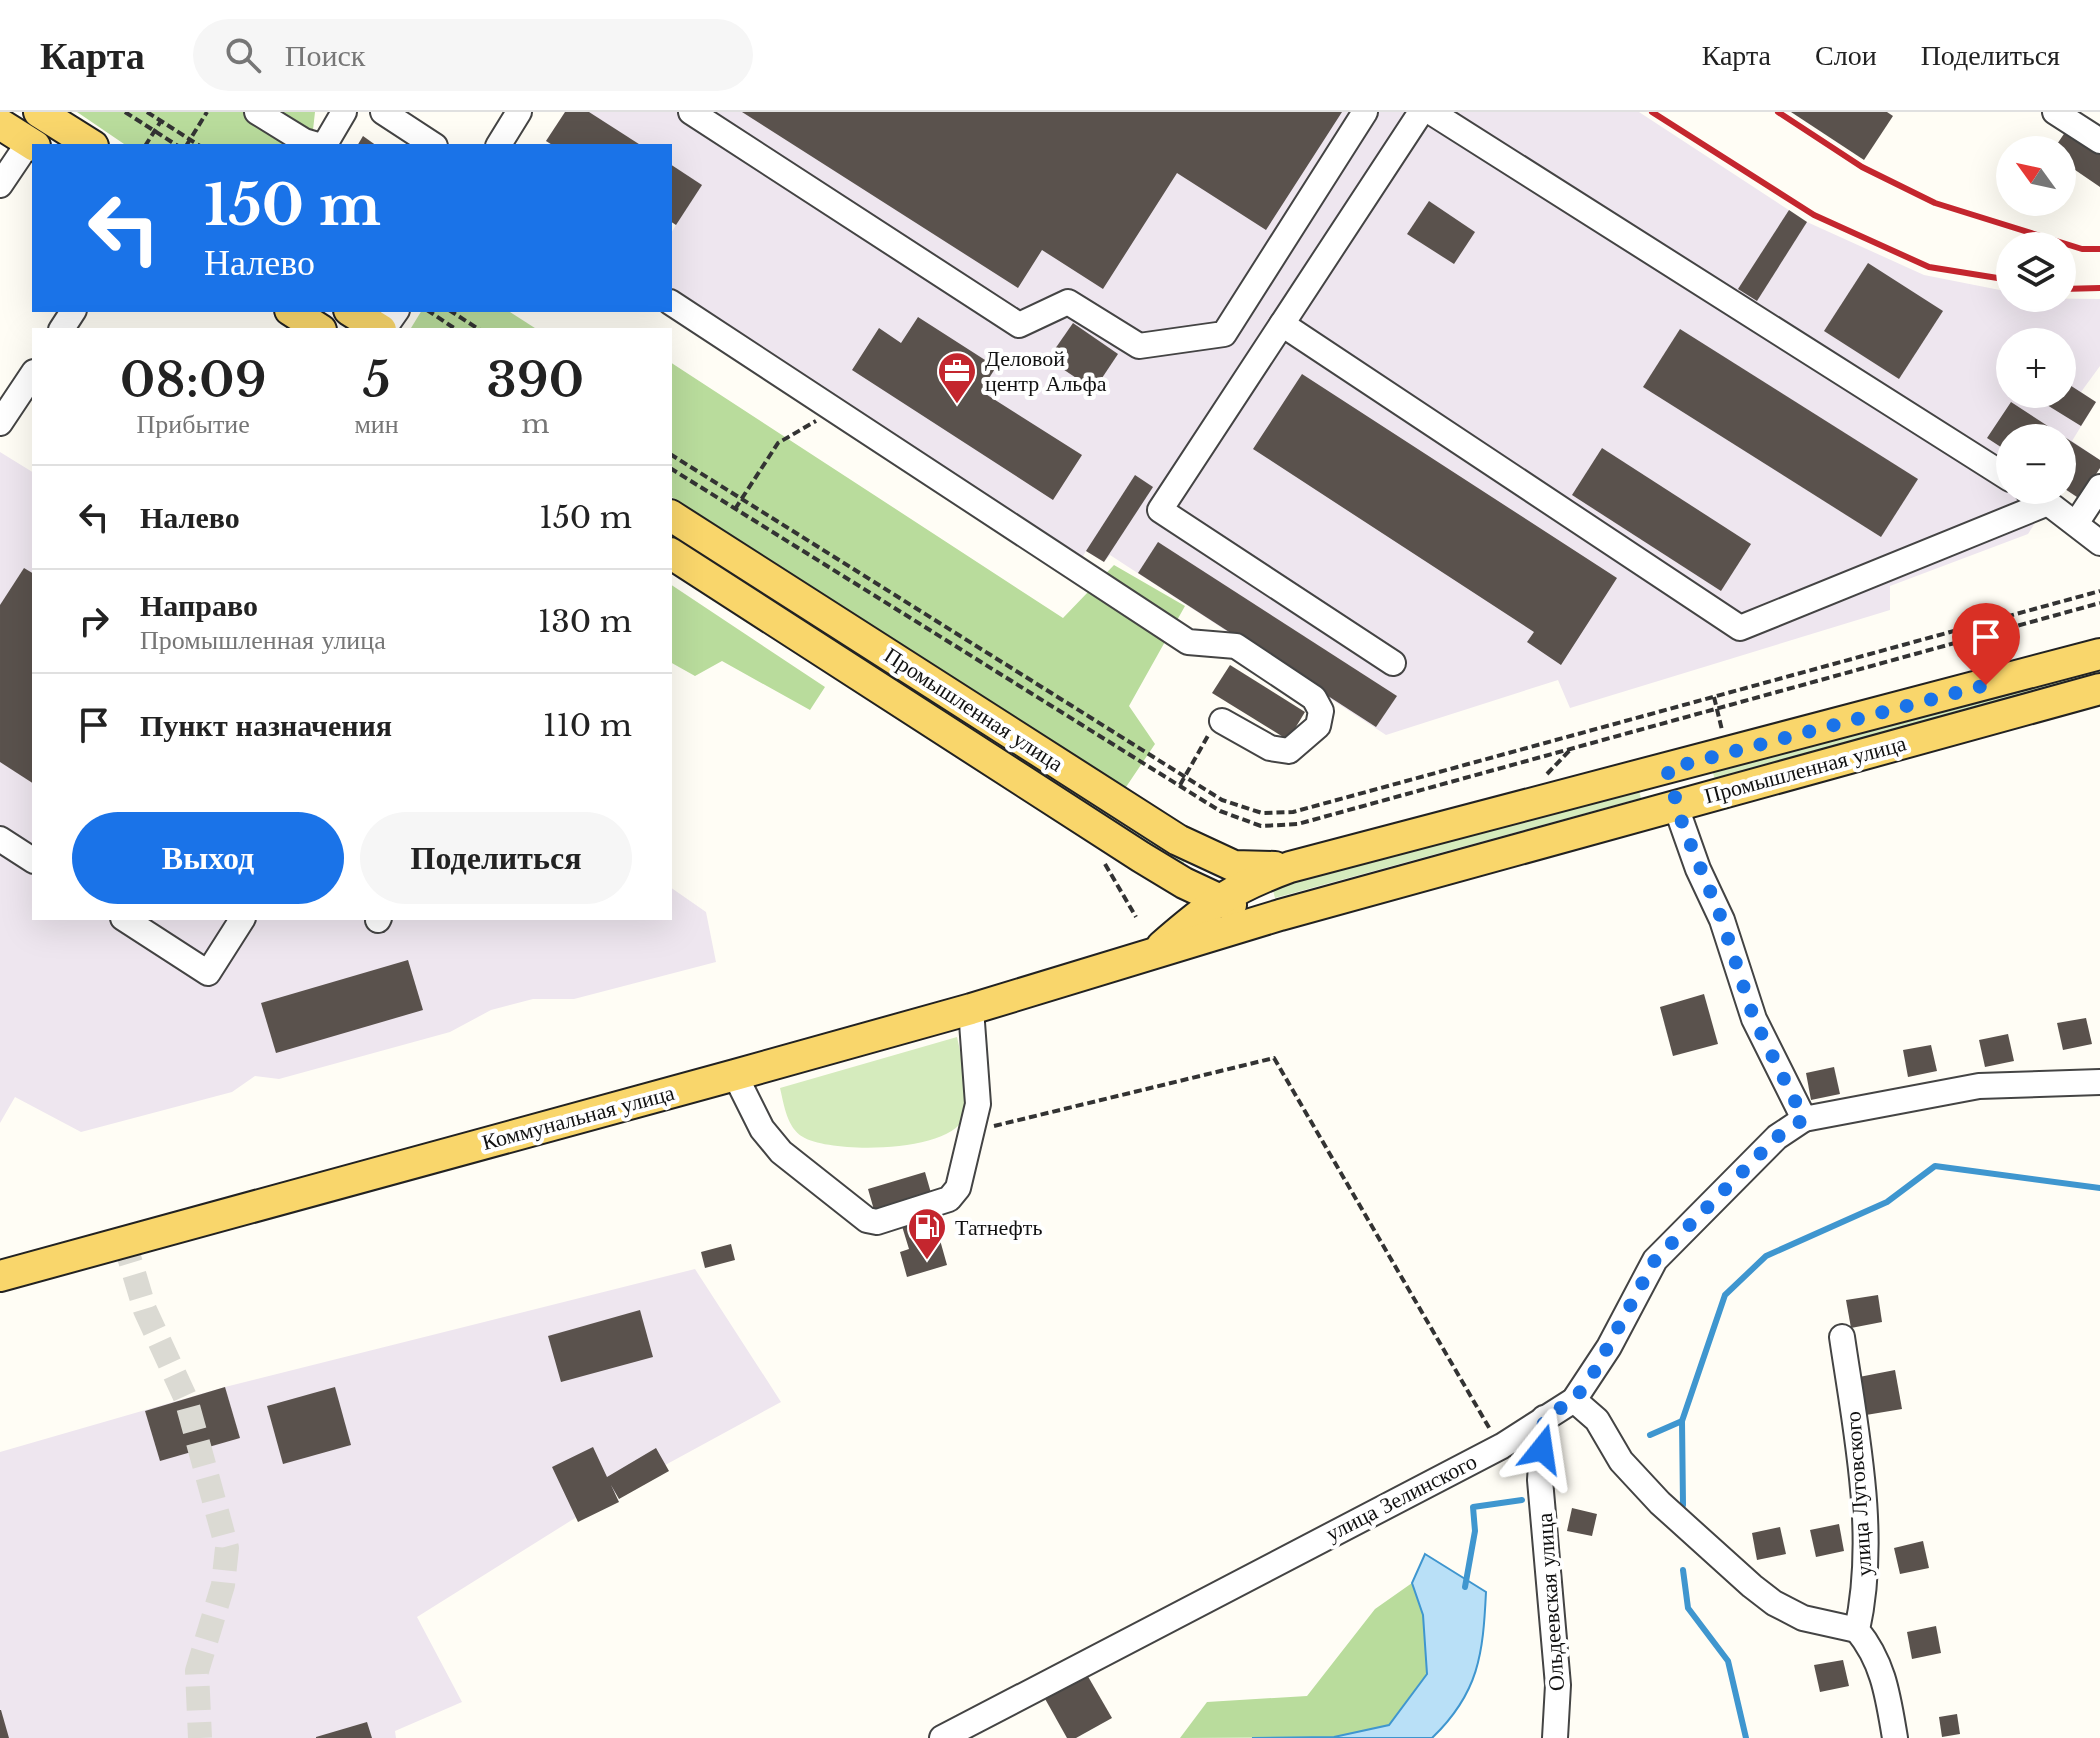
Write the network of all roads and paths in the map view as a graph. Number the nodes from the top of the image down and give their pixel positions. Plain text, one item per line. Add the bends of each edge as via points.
1 (39, 112) edge
2 (125, 112) edge
3 (147, 112) edge
4 (257, 112) edge
5 (344, 112) edge
6 (383, 112) edge
7 (519, 112) edge
8 (691, 112) edge
9 (1365, 112) edge
10 (1421, 112) edge
11 (1431, 112) edge
12 (2055, 112) edge
13 (206, 114) edge
14 (161, 121) junction
15 (0, 124) edge
16 (155, 131) junction
17 (190, 139) junction
18 (2100, 141) edge
19 (32, 144) edge
20 (90, 144) edge
21 (146, 144) edge
22 (175, 144) edge
23 (187, 144) edge
24 (197, 144) edge
25 (315, 144) edge
26 (323, 144) edge
27 (432, 144) edge
28 (499, 144) edge
29 (0, 185) edge
30 (672, 303) edge
31 (293, 312) edge
32 (352, 312) edge
33 (430, 312) edge
34 (452, 312) edge
35 (1282, 324) junction
36 (318, 328) edge
37 (379, 328) edge
38 (454, 328) edge
39 (477, 328) edge
40 (32, 375) edge
41 (832, 412) junction
42 (0, 423) edge
43 (672, 455) edge
44 (689, 467) junction
45 (672, 469) edge
46 (1996, 470) edge
47 (683, 476) junction
48 (2100, 487) edge
49 (741, 499) junction
50 (2046, 504) edge
51 (2050, 504) edge
52 (735, 509) junction
53 (672, 516) edge
54 (2077, 522) junction
55 (2100, 543) edge
56 (672, 554) edge
57 (2100, 591) edge
58 (2100, 603) edge
59 (2100, 654) edge
60 (1393, 663) dead end
61 (2100, 689) edge
62 (1714, 697) junction
63 (1717, 708) junction
64 (1722, 726) dead end
65 (1214, 729) joint
66 (1572, 749) junction
67 (1667, 769) junction
68 (1185, 778) junction
69 (1542, 779) dead end
70 (1180, 786) junction
71 (1675, 804) junction
72 (0, 839) edge
73 (1141, 857) junction
74 (1214, 859) junction
75 (32, 860) edge
76 (1290, 867) junction
77 (1216, 900) junction
78 (1280, 915) junction
79 (126, 920) edge
80 (242, 920) edge
81 (1155, 953) junction
82 (971, 1009) junction
83 (735, 1075) junction
84 (2100, 1082) edge
85 (1804, 1119) junction
86 (972, 1132) junction
87 (0, 1276) edge
88 (1842, 1337) dead end
89 (1574, 1400) junction
90 (1544, 1418) junction
91 (1502, 1446) junction
92 (1857, 1630) junction
93 (942, 1738) edge
94 (1555, 1738) edge
95 (1895, 1738) edge

1 - 20 main road
2 - 16 path
3 - 14 path
4 - 25 street
5 - 26 street
6 - 27 street
7 - 28 street
8 - 9 street via 1019,325 1068,302 1139,346 1224,334
10 - 35 street
11 - 46 street
12 - 18 street
13 - 17 path
14 - 16 path
14 - 17 path
15 - 19 main road
16 - 21 path
16 - 22 path
17 - 23 path
17 - 24 path
19 - 29 street
30 - 41 street
31 - 36 main road
32 - 37 main road
33 - 38 path
34 - 39 path
35 - 50 street via 1740,628
35 - 60 street via 1160,510
40 - 42 street
41 - 49 path via 778,443
41 - 65 street via 1188,642 1236,646 1314,698 1321,711 1318,726 1289,751
43 - 44 path
44 - 47 path
44 - 49 path
45 - 47 path
47 - 52 path
48 - 54 street
49 - 52 path
49 - 68 path
51 - 54 street
52 - 70 path
53 - 74 main road, Промышленная улица
54 - 55 street
56 - 73 main road, Промышленная улица
57 - 62 path
58 - 63 path
59 - 67 main road, Промышленная улица
61 - 71 main road, Промышленная улица
62 - 63 path
62 - 68 path via 1293,812 1262,813 1222,800
63 - 64 path
63 - 66 path
65 - 68 path
66 - 69 path
66 - 70 path via 1298,824 1261,826 1220,811
67 - 71 main road
67 - 76 main road, Промышленная улица
68 - 70 path
71 - 78 main road, Промышленная улица
71 - 85 street via 1722,920 1754,1019
72 - 75 street
73 - 77 main road, Промышленная улица
73 - 81 main road, Промышленная улица via 1169,889 1174,905
74 - 76 main road, Промышленная улица via 1257,868
74 - 77 main road via 1223,880
76 - 77 main road, Промышленная улица
77 - 78 main road, Промышленная улица
77 - 81 main road, Промышленная улица
78 - 81 main road, Промышленная улица
79 - 80 street via 208,973
81 - 82 main road, Коммунальная улица
82 - 83 main road, Коммунальная улица
82 - 86 street via 978,1104
83 - 86 street via 762,1129 781,1152 867,1220 877,1222 949,1199 958,1188
83 - 87 main road, Коммунальная улица
84 - 85 street via 1979,1086
85 - 89 street, улица Зелинского via 1777,1137 1655,1260
86 - 91 path via 1274,1058
88 - 92 street, улица Луговского via 1857,1435 1866,1567
89 - 90 street, улица Зелинского
89 - 92 street via 1597,1420 1621,1461 1650,1492 1752,1586 1803,1618
90 - 91 street, улица Зелинского
90 - 94 street, Ольдеевская улица via 1540,1480 1558,1685
91 - 93 street, улица Зелинского
92 - 95 street via 1875,1652 1885,1679

